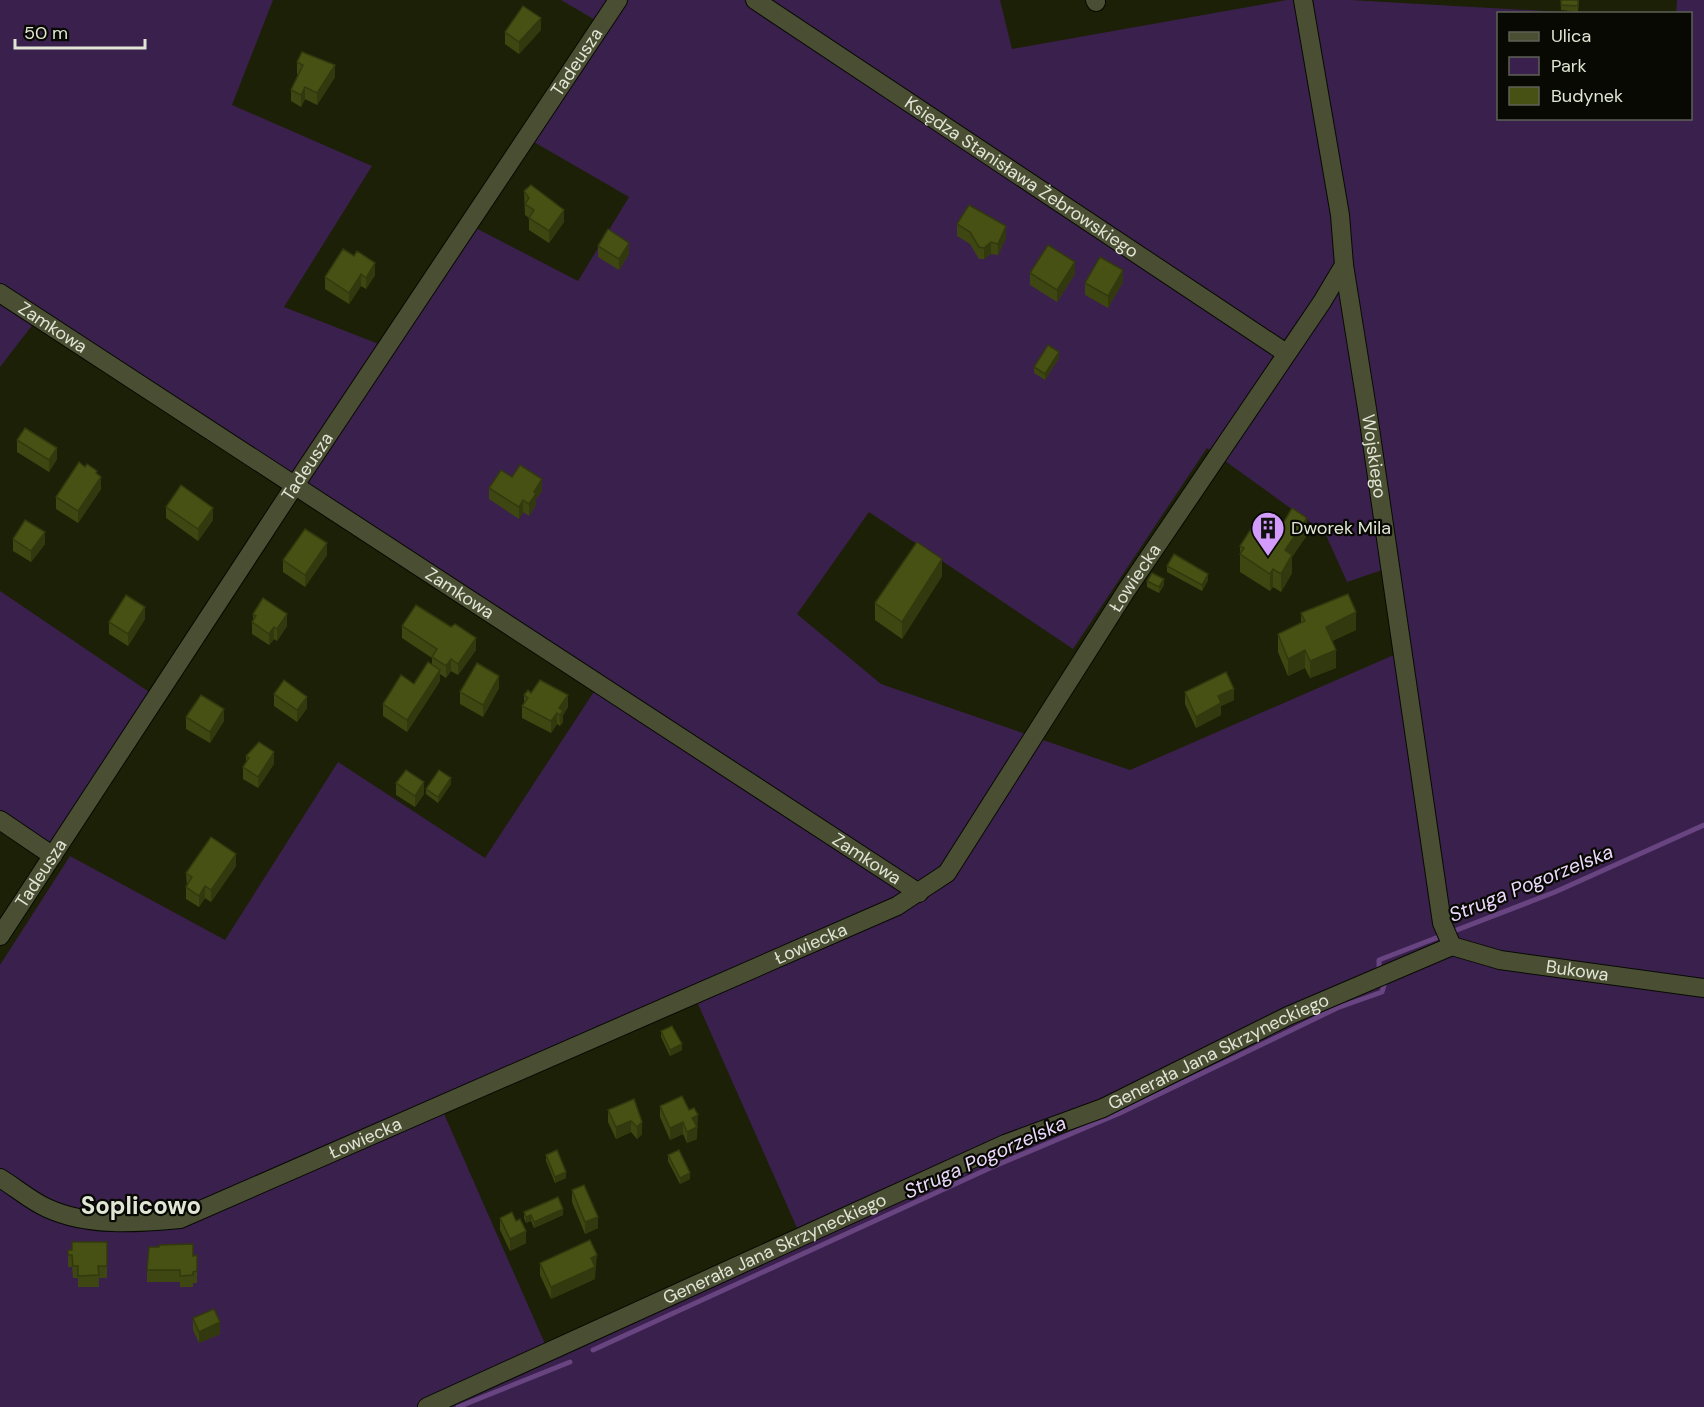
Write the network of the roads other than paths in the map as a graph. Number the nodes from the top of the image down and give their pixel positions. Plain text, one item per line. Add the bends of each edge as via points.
1 (618, 0) edge
2 (755, 0) edge
3 (1303, 0) edge
4 (1344, 265) junction
5 (0, 294) edge
6 (1286, 353) junction
7 (295, 485) junction
8 (0, 820) edge
9 (53, 856) junction
10 (919, 893) junction
11 (1447, 935) junction
12 (0, 936) edge
13 (1704, 988) edge
14 (0, 1178) edge
15 (427, 1407) edge

1 - 7 street, Tadeusza
2 - 6 street, Księdza Stanisława Żebrowskiego
3 - 4 street, Wojskiego via 1340,216
4 - 6 street, Łowiecka
4 - 11 street, Wojskiego
5 - 7 street, Zamkowa
6 - 10 street, Łowiecka via 1126,591 947,873
7 - 9 street, Tadeusza
7 - 10 street, Zamkowa
8 - 9 street
9 - 12 street, Tadeusza
10 - 14 street, Łowiecka via 897,906 180,1219 140,1223 81,1218 47,1208
11 - 13 street, Bukowa via 1500,960
11 - 15 street, Generała Jana Skrzyneckiego via 1103,1108 1005,1144

